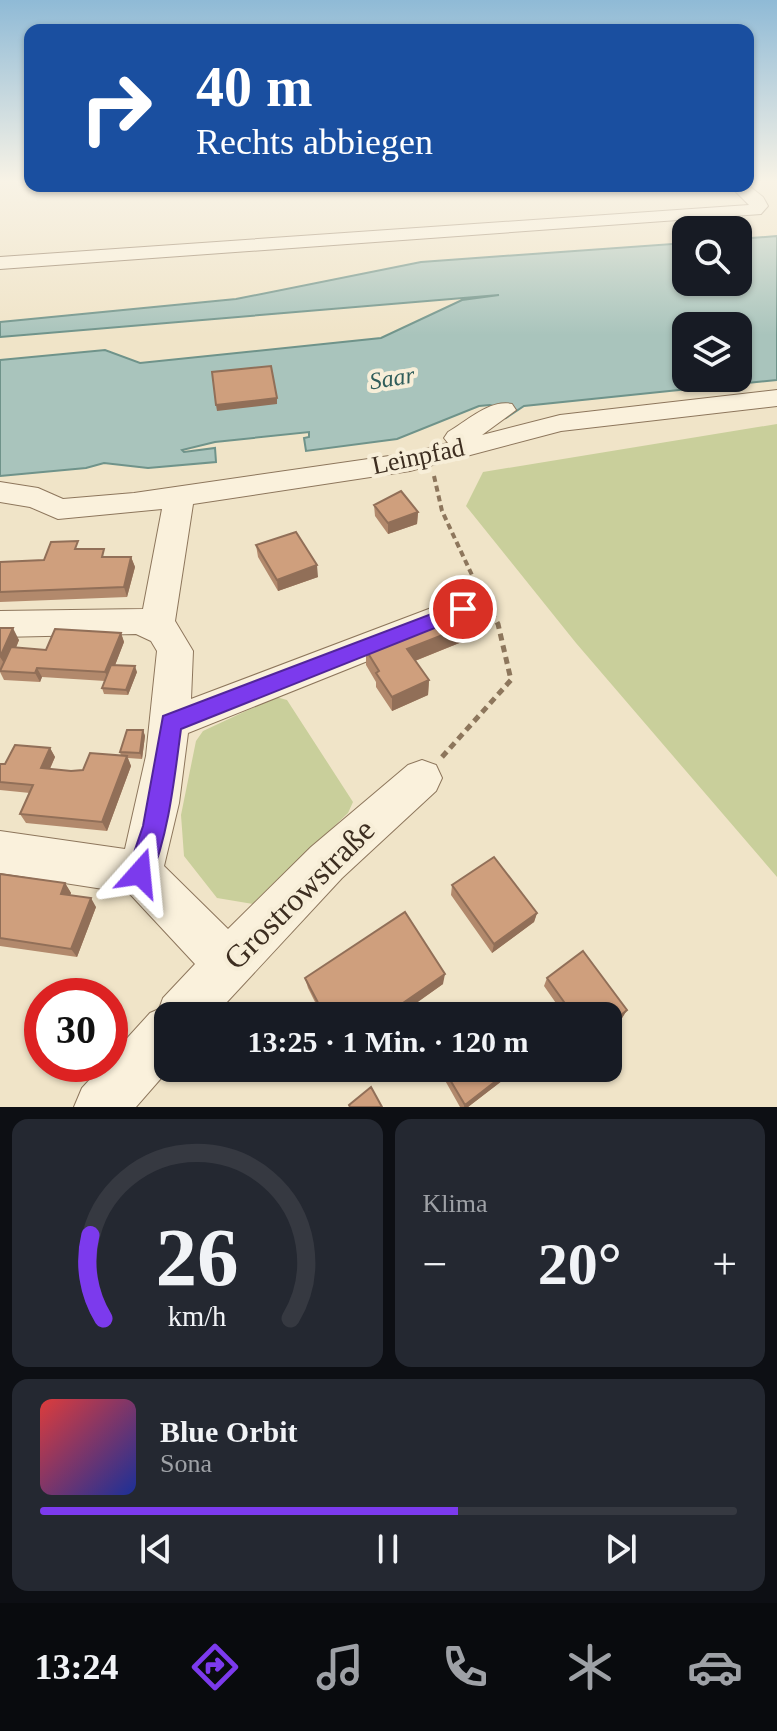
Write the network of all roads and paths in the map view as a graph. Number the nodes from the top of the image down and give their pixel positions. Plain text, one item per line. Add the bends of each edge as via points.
1 (446, 232) edge
2 (0, 263) edge
3 (777, 398) edge
4 (503, 410) dead end
5 (428, 458) junction
6 (0, 492) edge
7 (179, 497) junction
8 (463, 609) edge
9 (0, 624) edge
10 (157, 624) junction
11 (171, 723) junction
12 (422, 778) joint
13 (0, 852) edge
14 (140, 873) junction
15 (228, 963) junction
16 (193, 1002) edge
17 (154, 1047) edge
18 (101, 1107) edge

1 - 2 street
3 - 5 street, Leinpfad via 560,423
4 - 5 street
5 - 7 street, Leinpfad
5 - 12 path via 442,511 498,624 511,680
6 - 7 street, Leinpfad via 38,498 58,509
7 - 10 street
8 - 11 street
9 - 10 street
10 - 11 street via 175,650
11 - 14 street via 155,826
12 - 15 street, Grostrowstraße via 365,824
13 - 14 street
14 - 15 street
15 - 16 street, Grostrowstraße
17 - 18 street

